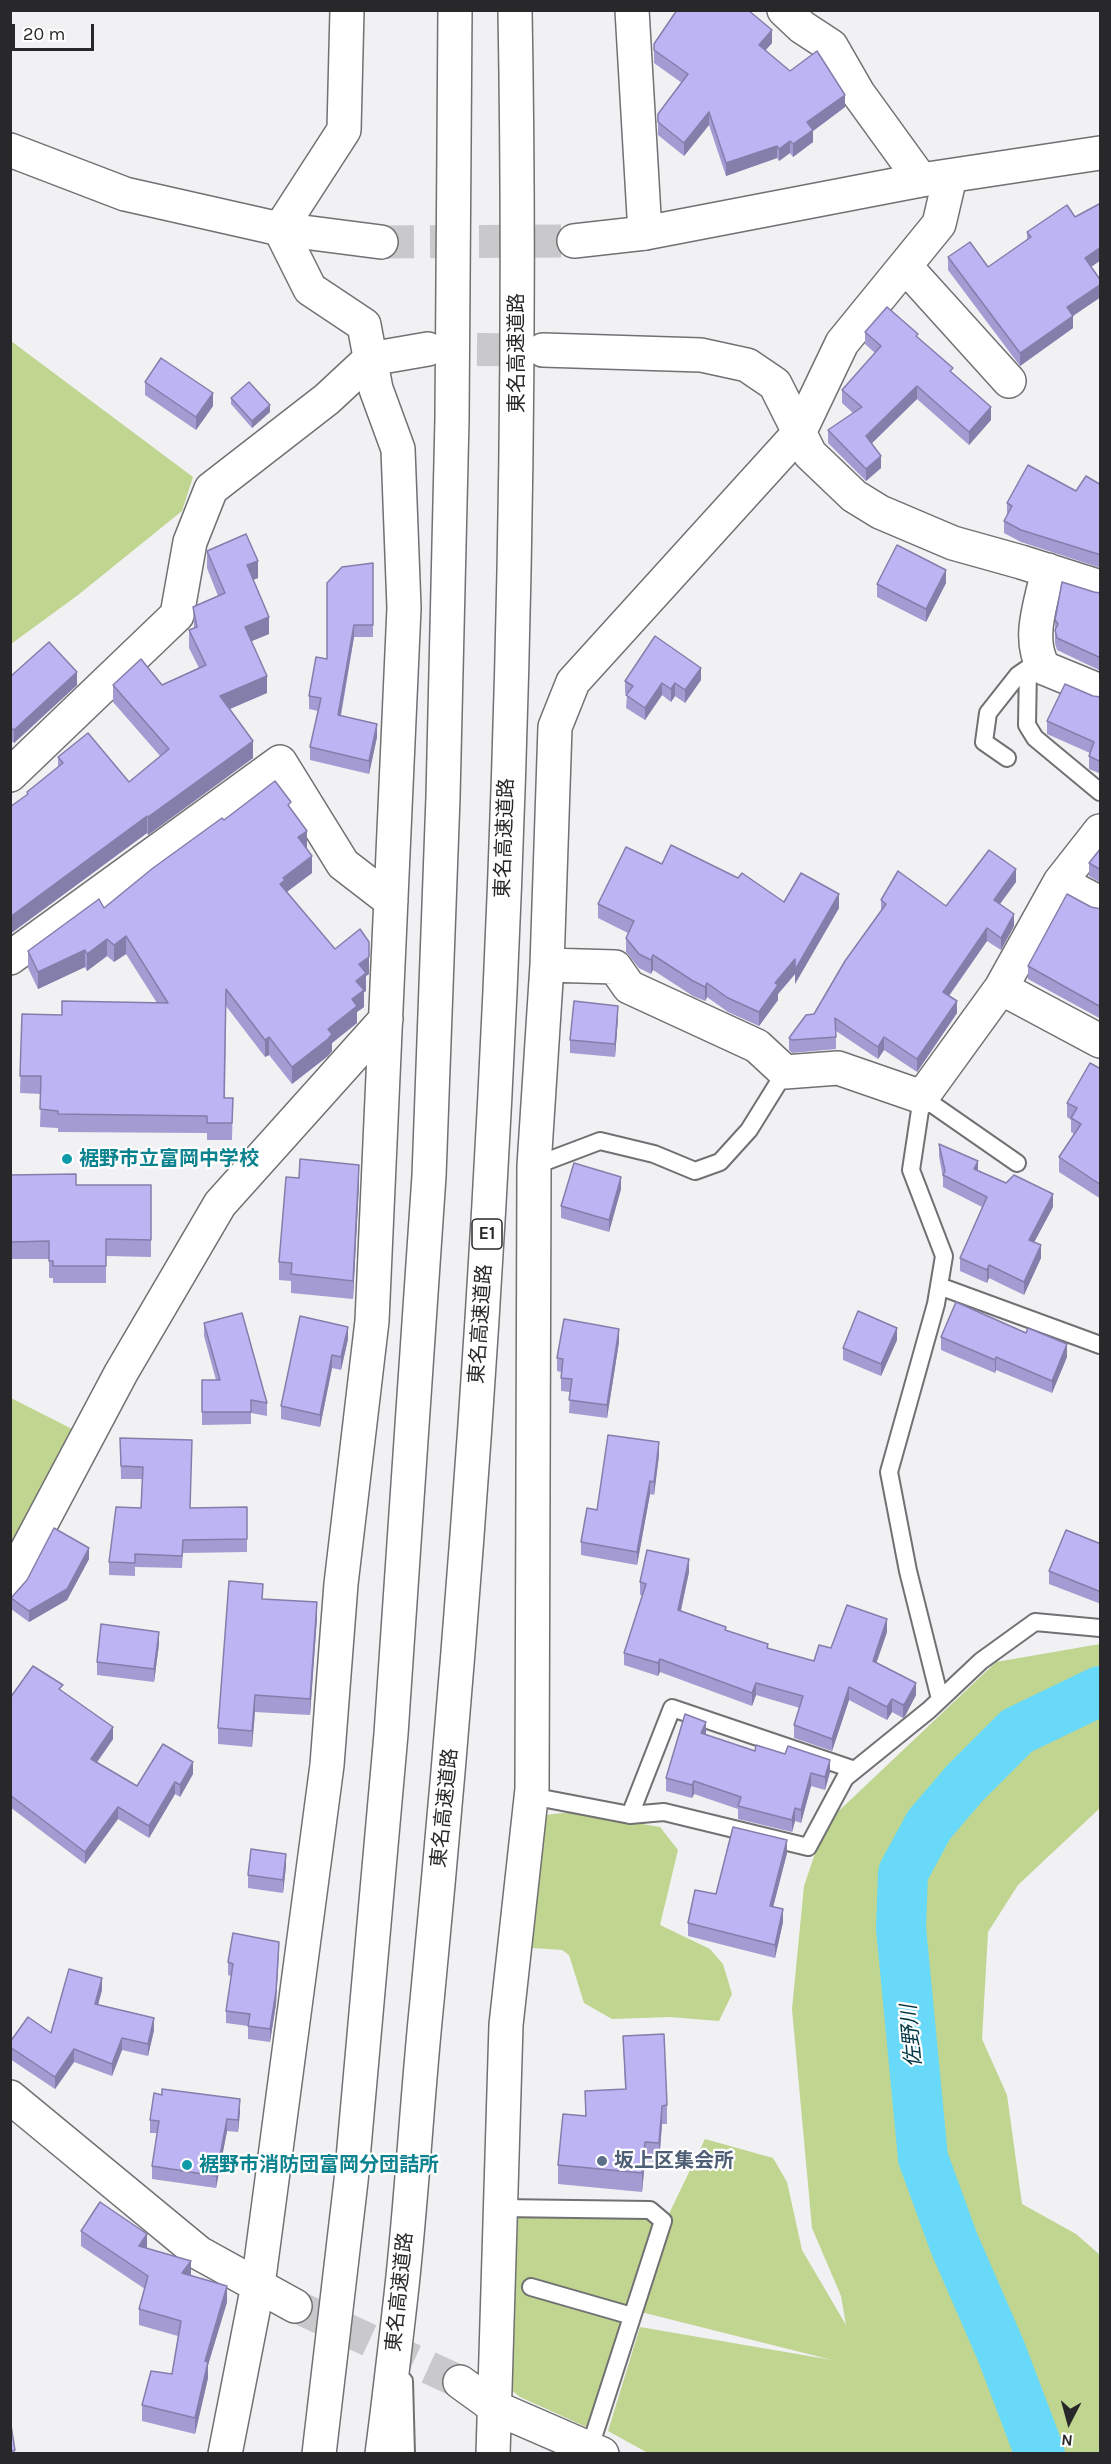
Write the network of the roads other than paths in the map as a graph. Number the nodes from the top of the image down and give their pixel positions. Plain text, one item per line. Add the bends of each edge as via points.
1 (347, 10) edge
2 (455, 10) edge
3 (515, 10) edge
4 (632, 10) edge
5 (784, 10) edge
6 (10, 150) edge
7 (1101, 153) edge
8 (935, 178) junction
9 (280, 229) junction
10 (645, 233) junction
11 (574, 241) tunnel mouth
12 (381, 242) tunnel mouth
13 (905, 266) junction
14 (428, 349) tunnel mouth
15 (543, 350) tunnel mouth
16 (370, 359) junction
17 (1009, 381) dead end
18 (799, 432) junction
19 (1048, 570) junction
20 (1100, 586) edge
21 (1034, 664) junction
22 (1101, 691) edge
23 (1007, 758) dead end
24 (10, 775) edge
25 (1101, 792) edge
26 (1101, 831) edge
27 (1060, 882) junction
28 (391, 901) junction
29 (1101, 903) edge
30 (10, 958) edge
31 (547, 965) junction
32 (1001, 988) junction
33 (386, 1019) junction
34 (1101, 1041) edge
35 (785, 1072) junction
36 (922, 1097) junction
37 (1017, 1163) dead end
38 (534, 1166) junction
39 (939, 1286) junction
40 (1101, 1345) edge
41 (10, 1582) edge
42 (1101, 1628) edge
43 (940, 1699) junction
44 (855, 1770) junction
45 (531, 1796) junction
46 (630, 1815) junction
47 (10, 2097) edge
48 (500, 2208) junction
49 (258, 2285) junction
50 (531, 2287) dead end
51 (402, 2290) junction
52 (296, 2306) tunnel mouth
53 (632, 2316) junction
54 (460, 2382) tunnel mouth
55 (496, 2408) junction
56 (596, 2450) edge
57 (225, 2454) edge
58 (319, 2454) edge
59 (382, 2454) edge
60 (406, 2454) edge
61 (493, 2454) edge

1 - 9 main road via 344,129
2 - 58 main road via 452,419 429,1176 391,1734 351,2181
3 - 51 main road, 東名高速道路 / E1 via 519,190 516,449 509,736 491,1163 453,1734
4 - 10 main road
5 - 8 main road via 831,45 858,93
6 - 9 main road via 125,194
7 - 8 main road
8 - 10 main road
8 - 13 main road via 939,224
9 - 12 main road
9 - 16 main road via 310,289 363,325
10 - 11 main road
13 - 17 main road
13 - 18 main road via 842,343
14 - 16 main road
15 - 18 main road via 701,355 747,365 775,384
16 - 24 main road via 327,399 212,489 190,542 177,615
16 - 28 main road via 376,390 398,448 404,608
18 - 19 main road via 810,454 854,496 880,512 953,543
18 - 31 main road via 573,682 555,727
19 - 20 main road
19 - 21 main road via 1035,636
21 - 22 main road
21 - 23 lane via 1018,675 988,713 984,742
21 - 25 lane via 1027,725 1051,753
26 - 27 main road
27 - 29 main road
27 - 32 main road
28 - 30 main road via 343,864 280,762
28 - 33 main road
31 - 35 main road via 615,967 629,987 757,1046
31 - 38 main road
32 - 34 main road
32 - 36 main road
33 - 41 main road via 220,1204 121,1373
33 - 49 main road via 372,1321 341,1584 327,1765
35 - 36 main road via 838,1068
35 - 38 lane via 748,1130 720,1162 695,1171 654,1154 600,1141
36 - 37 lane
36 - 39 lane via 911,1170 944,1256
38 - 45 main road
39 - 40 lane
39 - 43 lane via 889,1472 908,1571
42 - 43 lane via 1035,1622 981,1661
43 - 44 lane
44 - 46 lane via 845,1778 808,1847 664,1812
44 - 46 lane via 672,1708
45 - 46 lane
45 - 48 main road via 506,2025
47 - 49 main road via 199,2253
48 - 53 lane via 650,2210 663,2221
48 - 55 main road
49 - 52 main road
49 - 57 main road
50 - 53 lane
51 - 59 main road, 東名高速道路 / E1
51 - 60 lane
53 - 56 lane
54 - 55 main road
55 - 56 main road
55 - 61 main road

